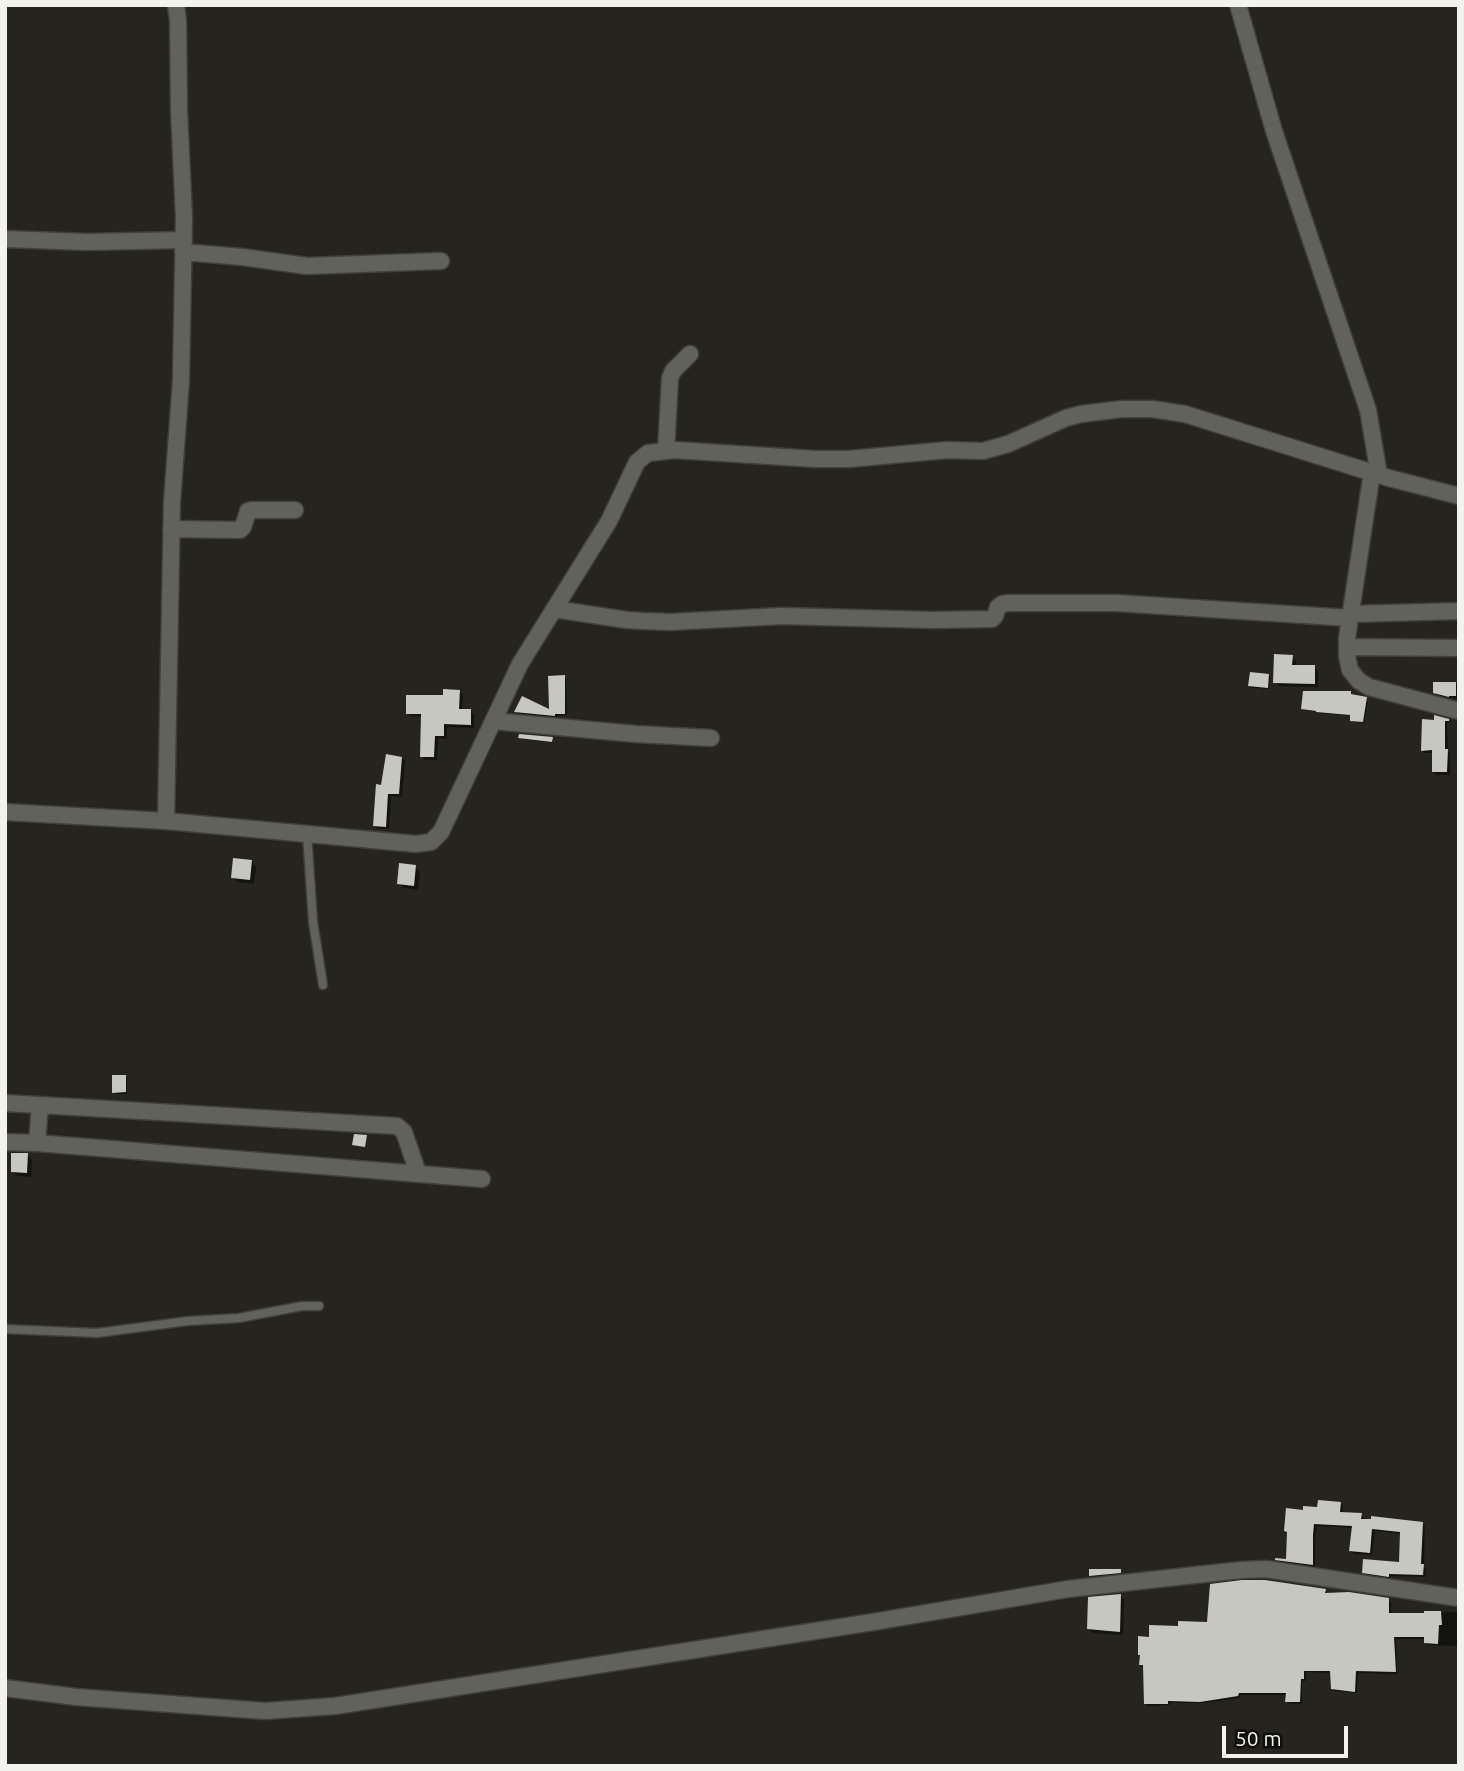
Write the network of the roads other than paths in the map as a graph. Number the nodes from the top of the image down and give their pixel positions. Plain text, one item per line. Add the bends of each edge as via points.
1 (176, 5) edge
2 (1238, 5) edge
3 (5, 239) edge
4 (183, 246) junction
5 (441, 261) dead end
6 (690, 354) dead end
7 (666, 451) junction
8 (1376, 474) junction
9 (1459, 496) edge
10 (295, 510) dead end
11 (171, 529) junction
12 (554, 609) junction
13 (1459, 611) edge
14 (1350, 616) junction
15 (1347, 647) junction
16 (1459, 648) edge
17 (1459, 711) edge
18 (493, 721) junction
19 (711, 738) dead end
20 (5, 812) edge
21 (166, 821) junction
22 (307, 834) junction
23 (323, 985) dead end
24 (5, 1103) edge
25 (40, 1106) junction
26 (5, 1142) edge
27 (37, 1143) junction
28 (418, 1173) junction
29 (482, 1179) dead end
30 (319, 1306) dead end
31 (5, 1329) edge
32 (1459, 1598) edge
33 (5, 1688) edge

1 - 4 street
2 - 8 street via 1279,145 1368,410
3 - 4 street
4 - 5 street via 307,266
4 - 11 street via 181,380
6 - 7 street via 670,378
7 - 8 street via 849,459 983,451 1081,414 1152,409 1185,414
7 - 12 street via 649,453 637,462 609,521
8 - 9 street
8 - 14 street
10 - 11 street via 247,511 240,530
11 - 21 street
12 - 14 street via 670,622 782,616 992,619 998,607 1008,603 1103,603
12 - 18 street via 520,664
13 - 14 street
14 - 15 street
15 - 16 street
15 - 17 street via 1350,670 1369,687
18 - 19 street
18 - 22 street via 441,832 431,842
20 - 21 street
21 - 22 street
22 - 23 lane
24 - 25 street
25 - 27 street
25 - 28 street via 397,1126 404,1132
26 - 27 street
27 - 28 street
28 - 29 street
30 - 31 lane via 97,1333
32 - 33 street via 1266,1569 1241,1570 1068,1589 299,1710 76,1697

